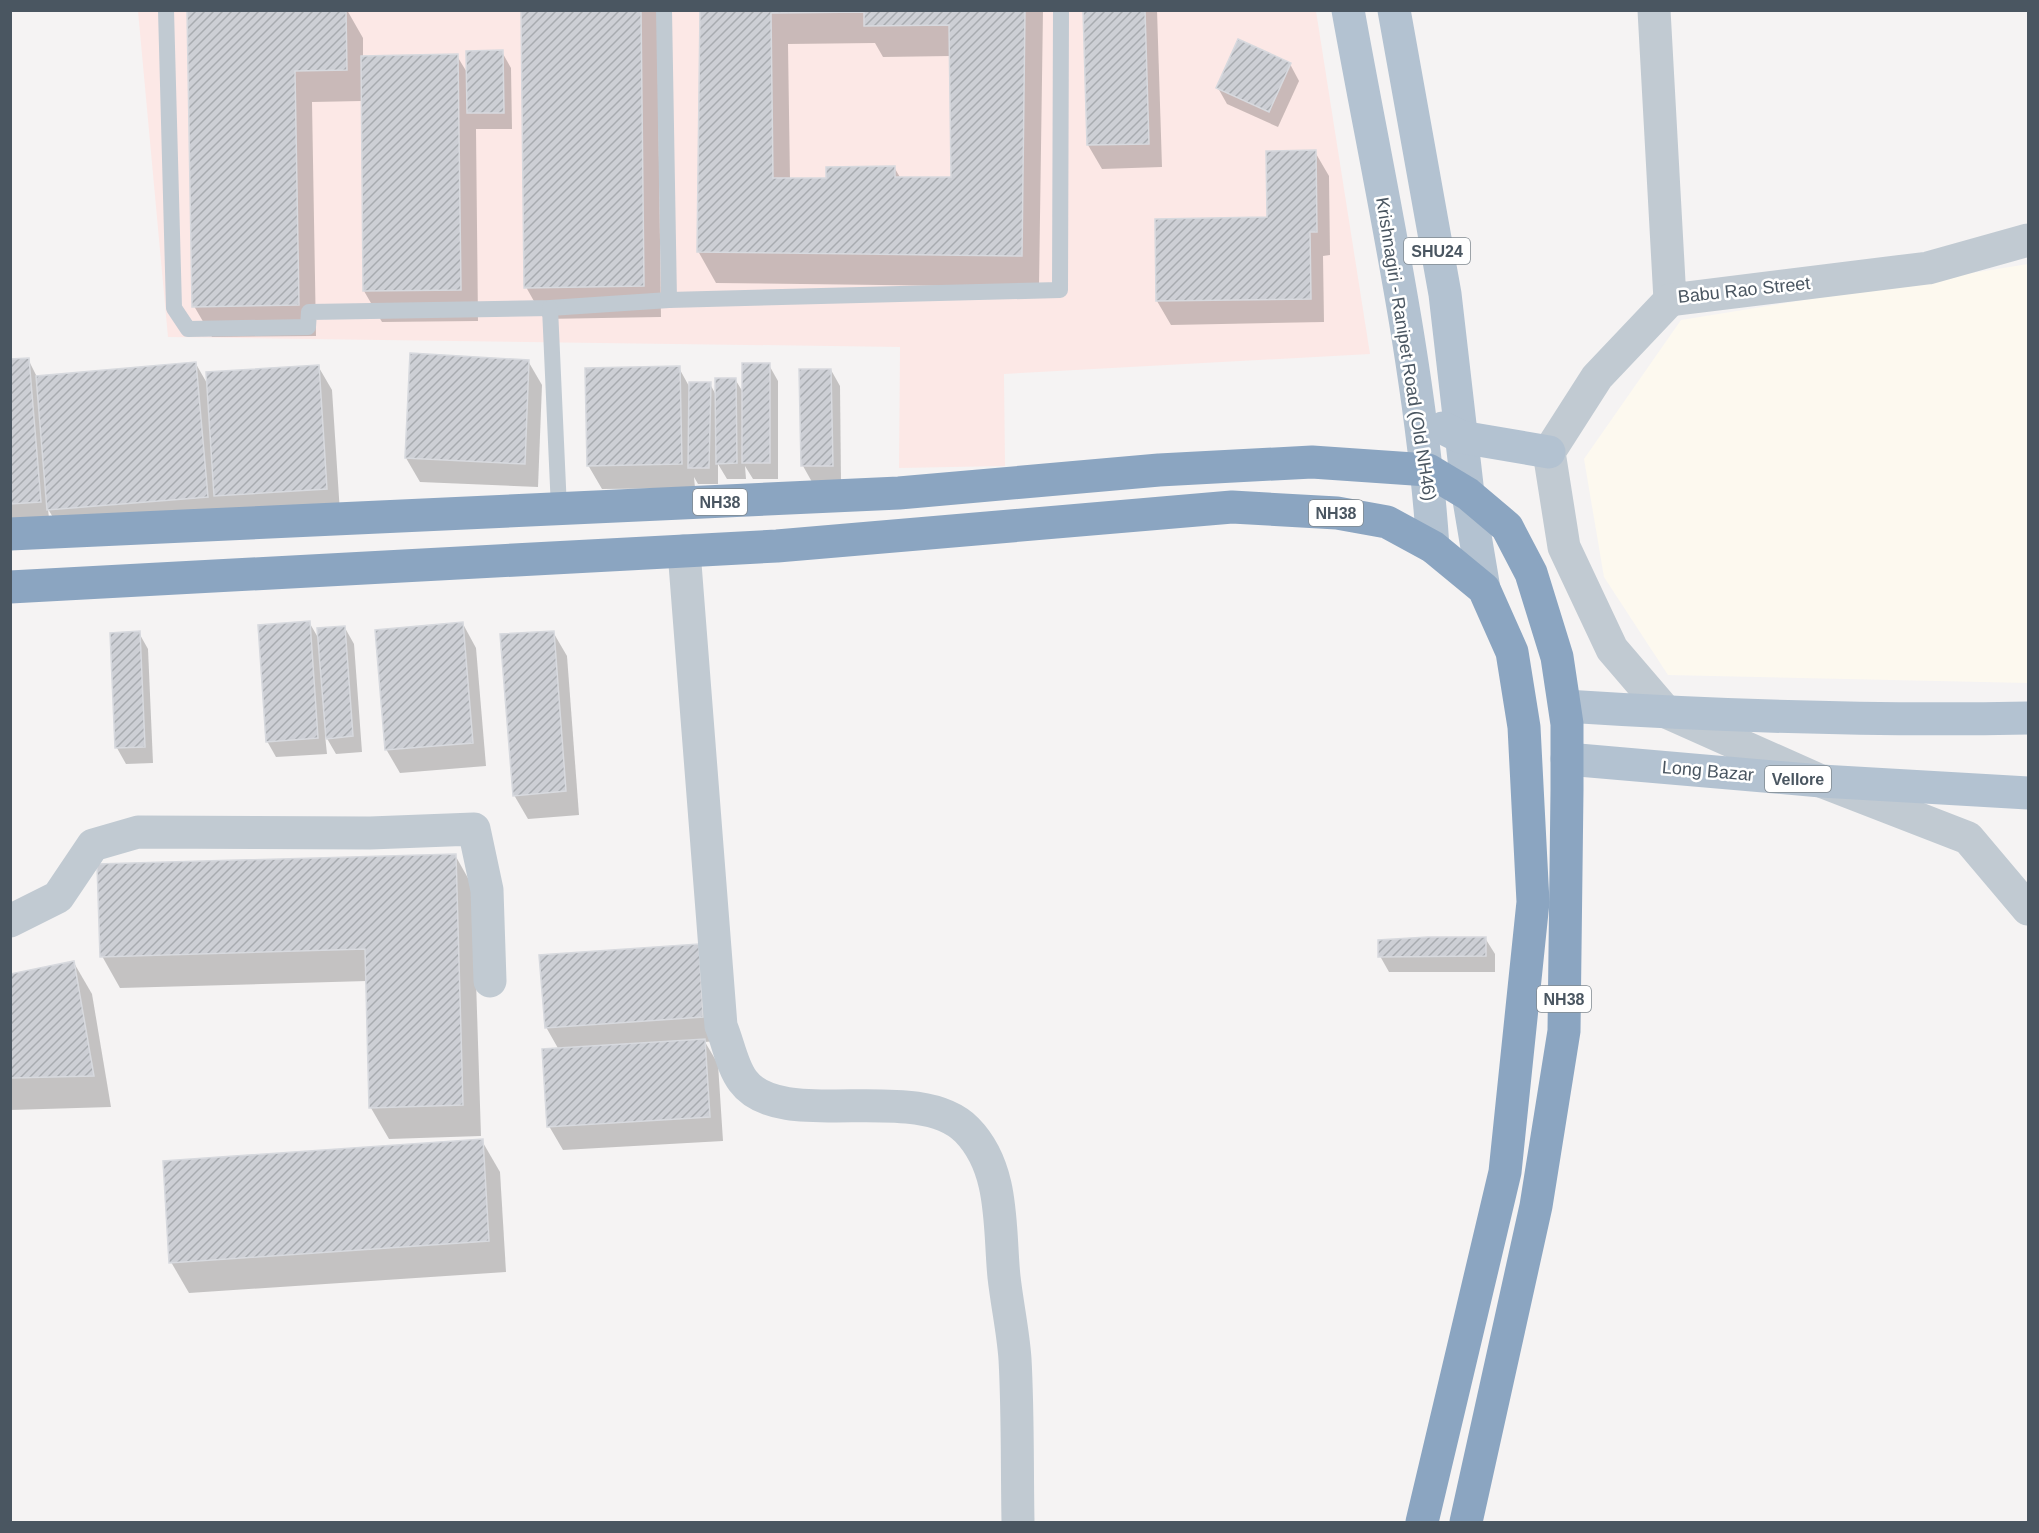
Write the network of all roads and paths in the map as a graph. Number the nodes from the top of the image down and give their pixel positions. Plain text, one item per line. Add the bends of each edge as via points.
1 (166, 10) edge
2 (664, 10) edge
3 (1061, 10) edge
4 (1348, 10) edge
5 (1394, 10) edge
6 (1654, 10) edge
7 (2028, 240) edge
8 (669, 300) junction
9 (1670, 300) junction
10 (550, 309) junction
11 (1420, 418) junction
12 (1461, 436) junction
13 (1549, 452) junction
14 (1428, 470) junction
15 (1468, 494) junction
16 (559, 509) junction
17 (10, 534) edge
18 (1433, 547) junction
19 (684, 551) junction
20 (10, 588) edge
21 (1484, 589) junction
22 (1565, 706) junction
23 (1666, 712) junction
24 (2028, 718) edge
25 (1567, 759) junction
26 (1821, 781) junction
27 (2028, 793) edge
28 (2028, 909) edge
29 (10, 921) edge
30 (490, 981) dead end
31 (1018, 1522) edge
32 (1422, 1522) edge
33 (1466, 1522) edge

1 - 10 lane via 174,308 188,328 308,327 309,312
2 - 8 lane
3 - 8 lane via 1060,290
4 - 11 main road, Krishnagiri - Ranipet Road (Old NH46) / SHU24
5 - 12 main road, SHU24 via 1445,294
6 - 9 street, Babu Rao Street
7 - 9 street, Babu Rao Street via 1928,268
8 - 10 lane
9 - 13 street via 1597,377
10 - 16 lane
11 - 12 main road
11 - 14 main road, Krishnagiri - Ranipet Road (Old NH46) / SHU24
12 - 13 main road
12 - 15 main road, SHU24
13 - 23 street via 1564,546 1612,649
14 - 15 highway, NH38
14 - 16 highway, NH38 via 1300,462 1159,470 899,494
14 - 18 main road, Krishnagiri - Ranipet Road (Old NH46) / SHU24
15 - 21 main road, SHU24
15 - 22 highway, NH38 via 1507,527 1531,573 1557,657
16 - 17 highway, NH38
18 - 19 highway, NH38 via 1387,522 1336,513 1232,507
18 - 21 highway, NH38
19 - 20 highway, NH38
19 - 31 street via 721,1026 742,1081 763,1098 808,1105 870,1105 933,1113 967,1129 984,1154 998,1192 1015,1358
21 - 32 highway, NH38 via 1512,652 1524,727 1533,902 1505,1172
22 - 23 main road
22 - 25 highway, NH38
23 - 24 main road via 1919,720
23 - 26 street
25 - 26 main road, Long Bazar / Vellore
25 - 33 highway, NH38 via 1564,1031 1536,1206
26 - 27 main road, Long Bazar / Vellore
26 - 28 street via 1968,838
29 - 30 street via 58,897 93,845 138,832 370,833 474,829 487,890

